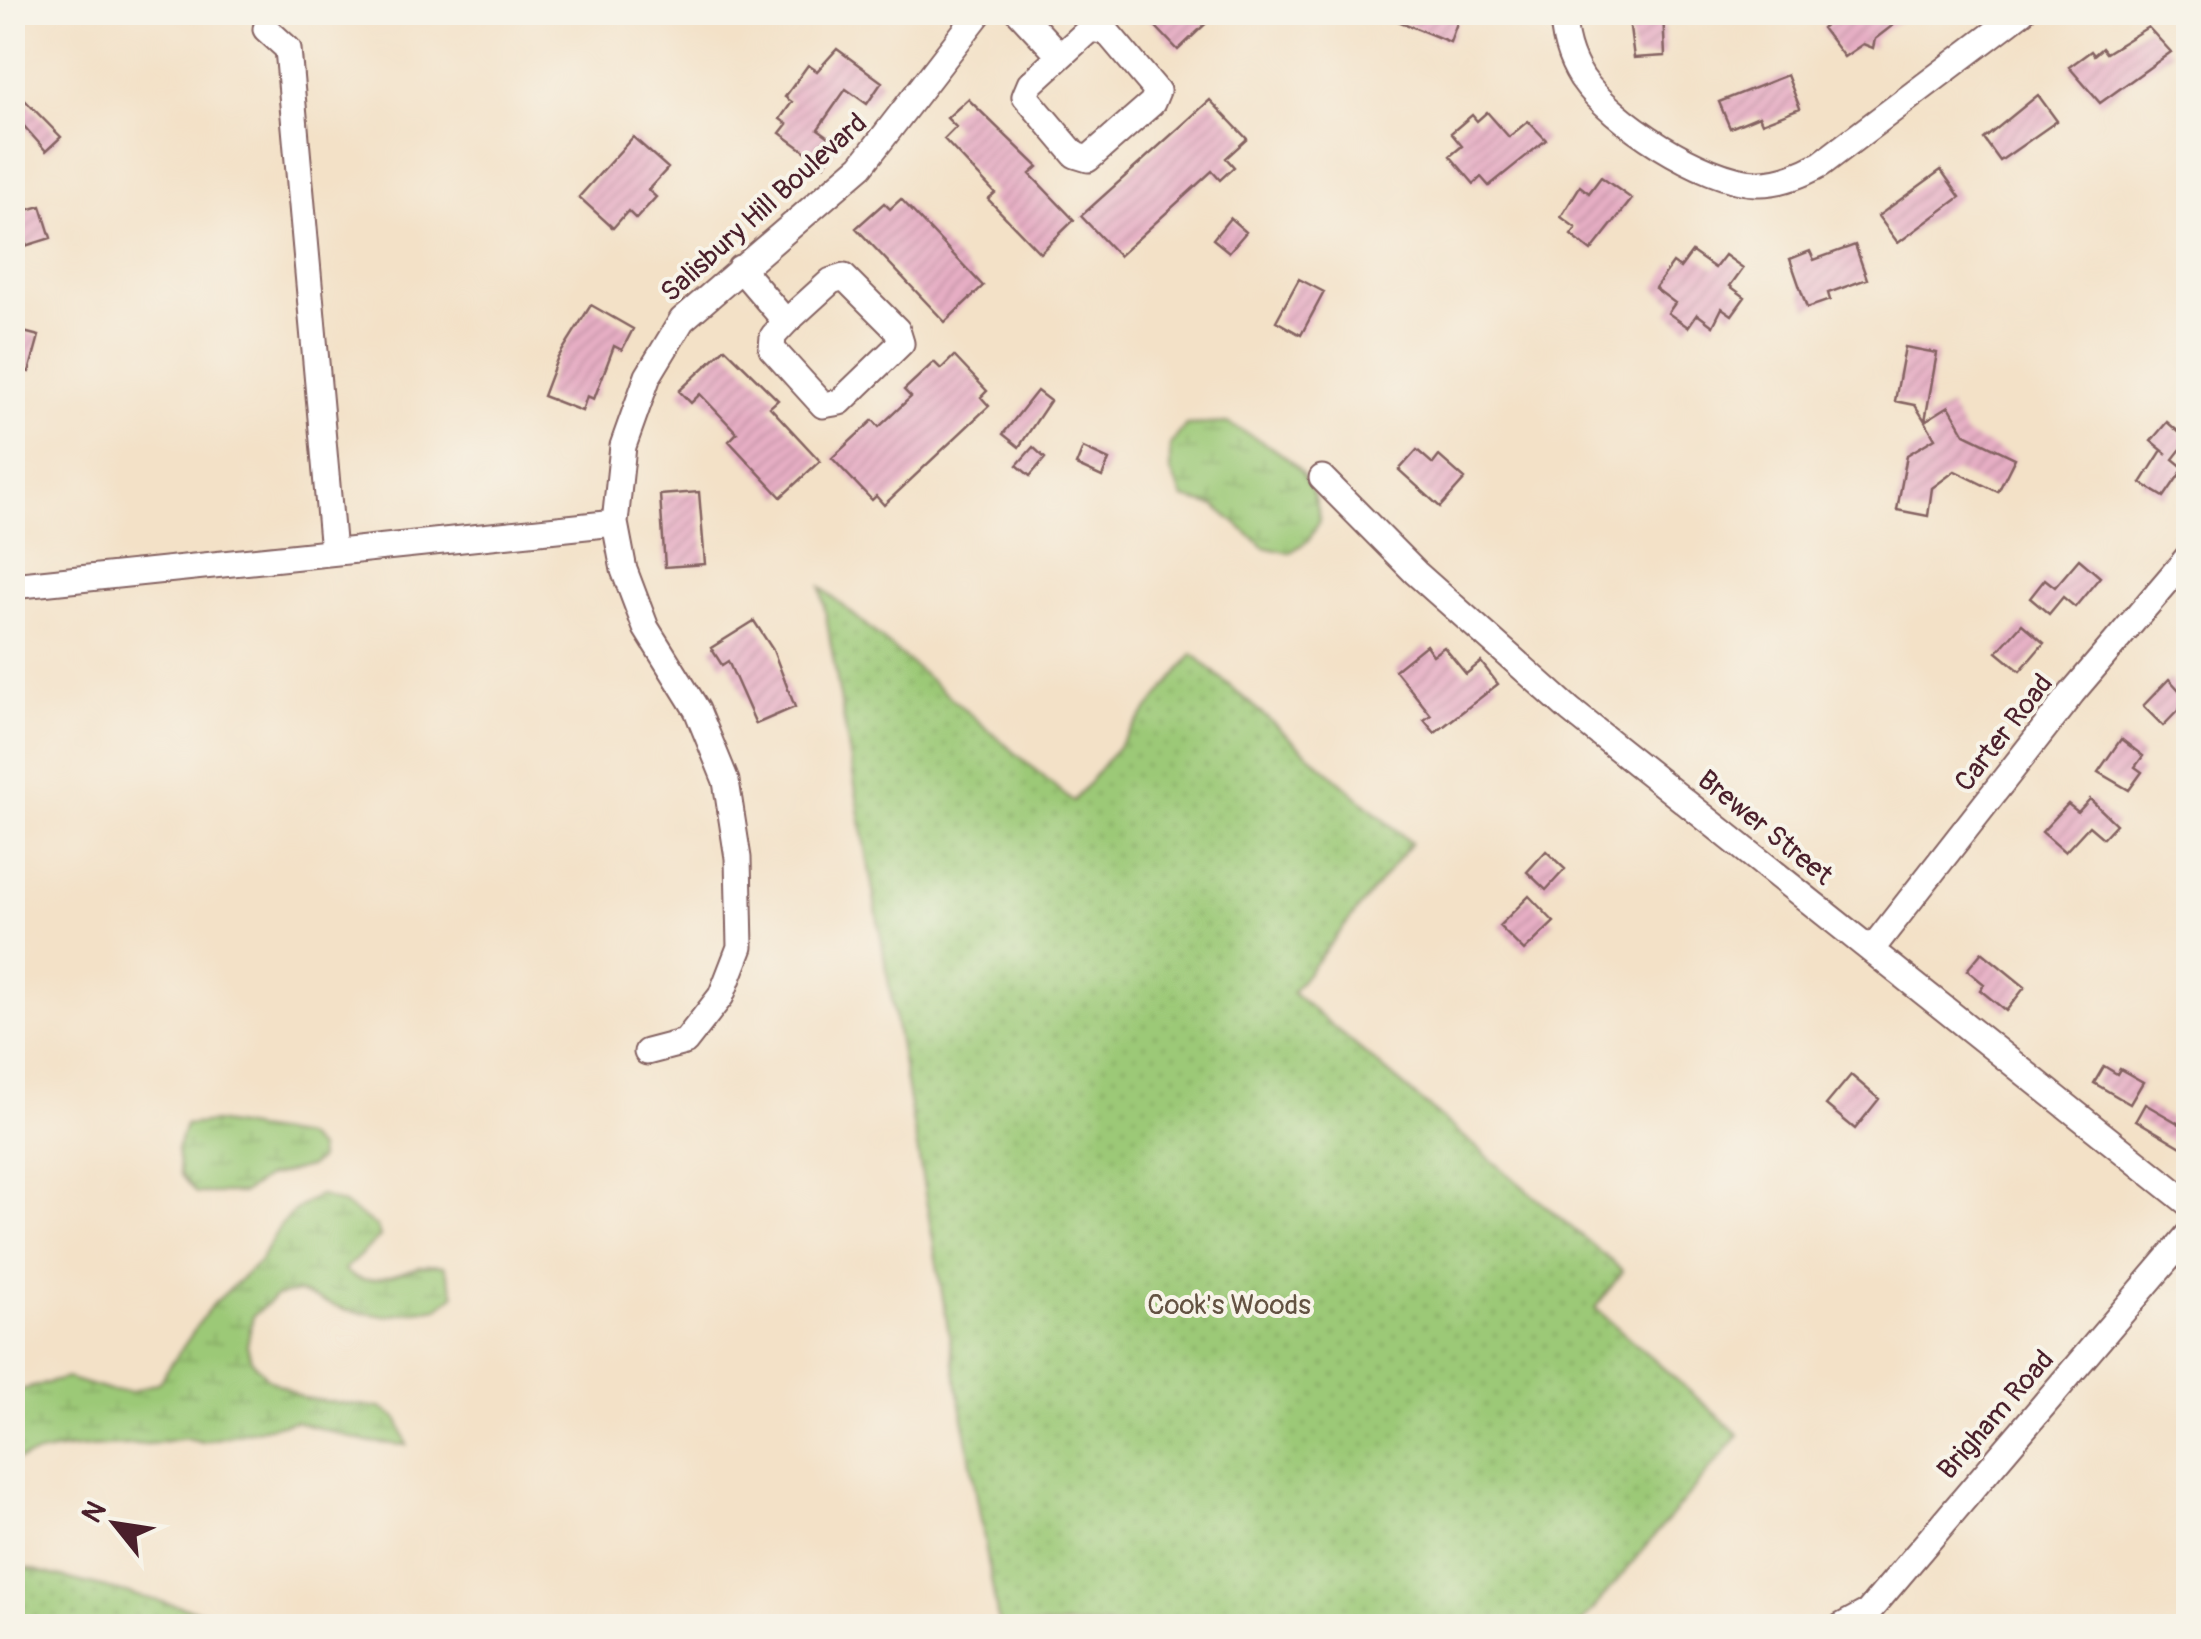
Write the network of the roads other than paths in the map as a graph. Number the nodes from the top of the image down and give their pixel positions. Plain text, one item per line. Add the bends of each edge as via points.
1 (980, 12) edge
2 (1019, 12) edge
3 (1563, 12) edge
4 (2022, 12) edge
5 (266, 29) dead end
6 (1060, 56) junction
7 (740, 268) junction
8 (786, 322) junction
9 (1322, 478) dead end
10 (615, 523) junction
11 (333, 552) junction
12 (2188, 557) edge
13 (12, 586) edge
14 (1871, 950) junction
15 (646, 1052) dead end
16 (2188, 1203) edge
17 (2188, 1235) edge
18 (1842, 1626) edge

1 - 7 street, Salisbury Hill Boulevard via 874,152
2 - 6 street
3 - 4 street via 1575,66 1608,105 1694,168 1758,183 1821,164
5 - 11 street via 288,48
6 - 6 street via 1099,28 1156,86 1152,104 1088,159 1075,155 1026,101 1028,87
7 - 8 street
7 - 10 street, Salisbury Hill Boulevard via 682,320 648,376 623,446
8 - 8 street via 844,277 897,330 900,343 840,402 827,406 772,350 773,336
9 - 14 street, Brewer Street via 1416,573 1570,710
10 - 11 street
10 - 15 street, Salisbury Hill Boulevard via 646,628 697,710 726,782 738,858 740,947 721,996 685,1042
11 - 13 street
12 - 14 street, Carter Road
14 - 16 street, Brewer Street
17 - 18 street, Brigham Road via 1868,1612

